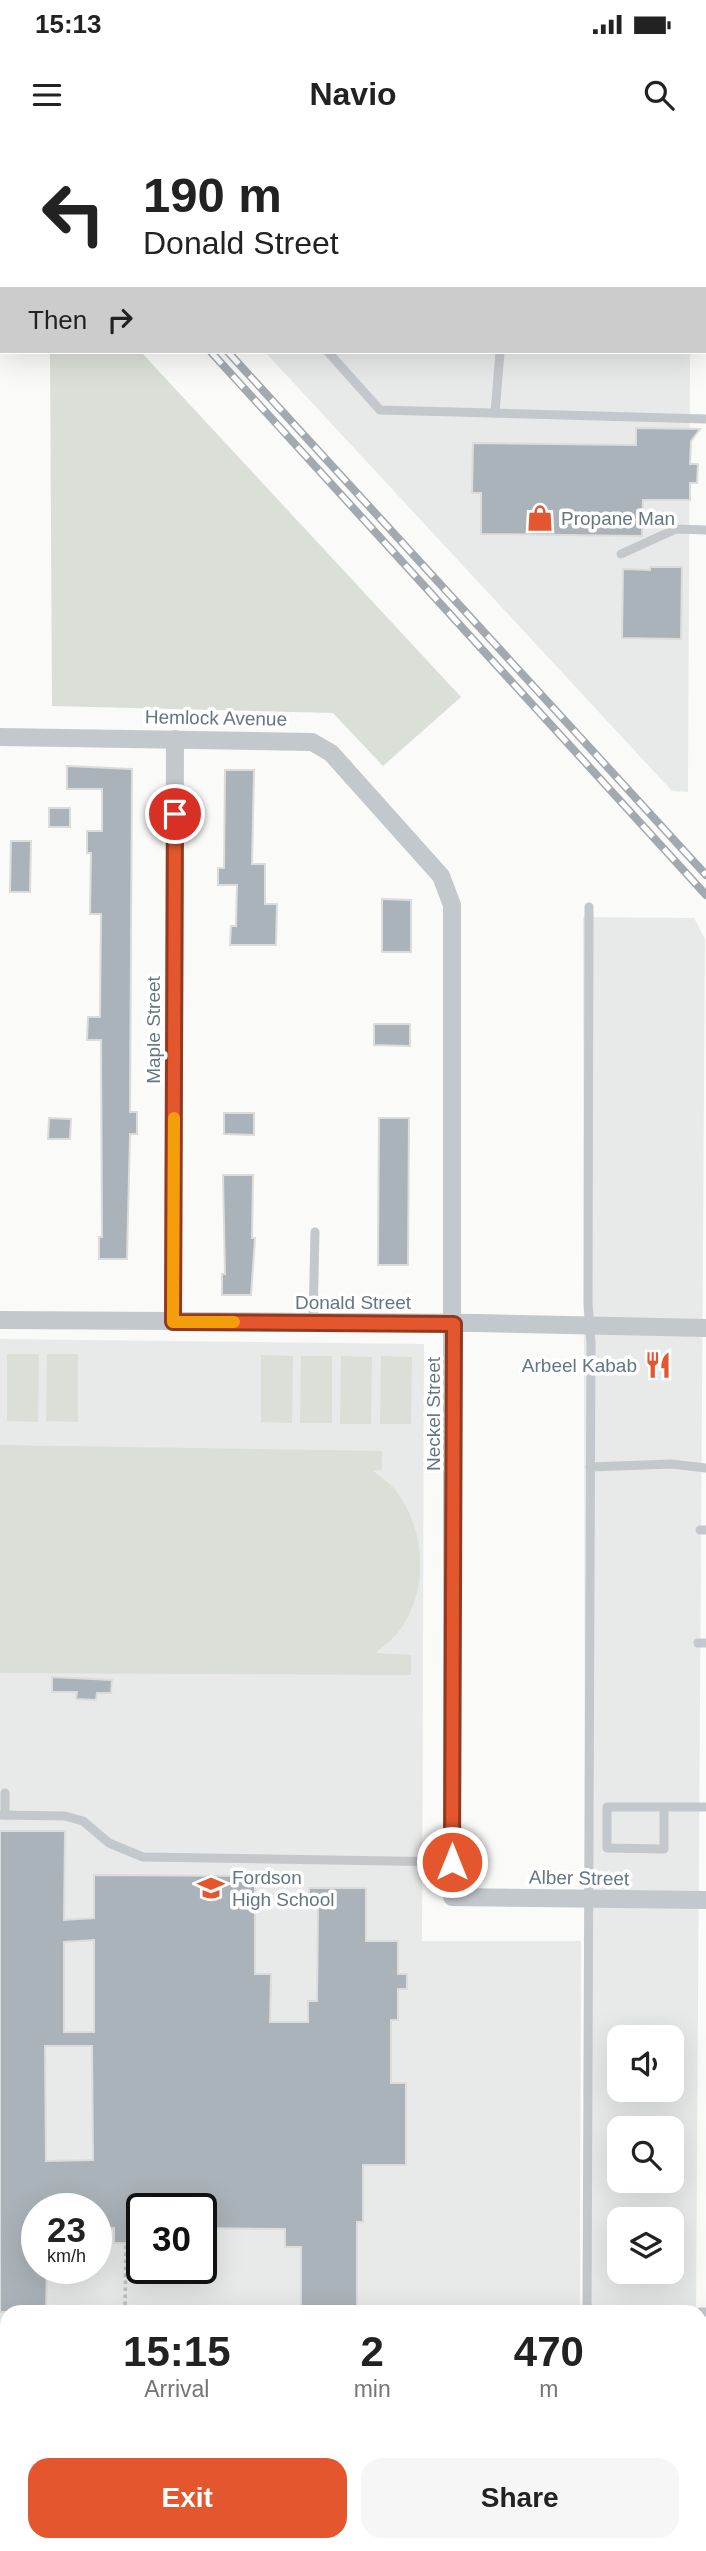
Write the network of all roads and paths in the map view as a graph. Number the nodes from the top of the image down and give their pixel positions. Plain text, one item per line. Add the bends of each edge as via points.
1 (330, 354) edge
2 (500, 354) edge
3 (495, 413) junction
4 (706, 419) edge
5 (706, 530) edge
6 (621, 554) dead end
7 (0, 737) edge
8 (175, 739) junction
9 (395, 825) joint
10 (589, 907) dead end
11 (316, 1232) dead end
12 (0, 1321) edge
13 (173, 1322) junction
14 (313, 1322) junction
15 (454, 1324) junction
16 (590, 1326) junction
17 (706, 1328) edge
18 (590, 1467) junction
19 (706, 1468) edge
20 (5, 1793) dead end
21 (664, 1807) junction
22 (706, 1807) edge
23 (2, 1815) edge
24 (452, 1862) junction
25 (452, 1897) joint
26 (587, 1899) junction
27 (706, 1900) edge
28 (126, 2243) dead end
29 (125, 2305) edge
30 (587, 2305) edge

1 - 3 lane via 380,410
2 - 3 lane
3 - 4 lane
5 - 6 lane via 676,529
7 - 8 street, Hemlock Avenue
8 - 9 street, Hemlock Avenue via 312,742 331,753
8 - 13 street, Maple Street
9 - 15 street, Neckel Street via 441,876 452,905
10 - 16 lane
11 - 14 lane
12 - 13 street, Donald Street
13 - 14 street, Donald Street
14 - 15 street, Donald Street
15 - 16 street, Donald Street
15 - 24 street, Neckel Street
16 - 17 street, Donald Street
16 - 18 lane
18 - 19 lane via 671,1464
18 - 26 lane
20 - 23 lane
21 - 21 lane via 607,1807 607,1848 664,1849
21 - 22 lane
23 - 24 lane via 65,1816 83,1821 109,1843 143,1857
24 - 25 street, Neckel Street
25 - 26 street, Alber Street
26 - 27 street, Alber Street
26 - 30 lane
28 - 29 path

